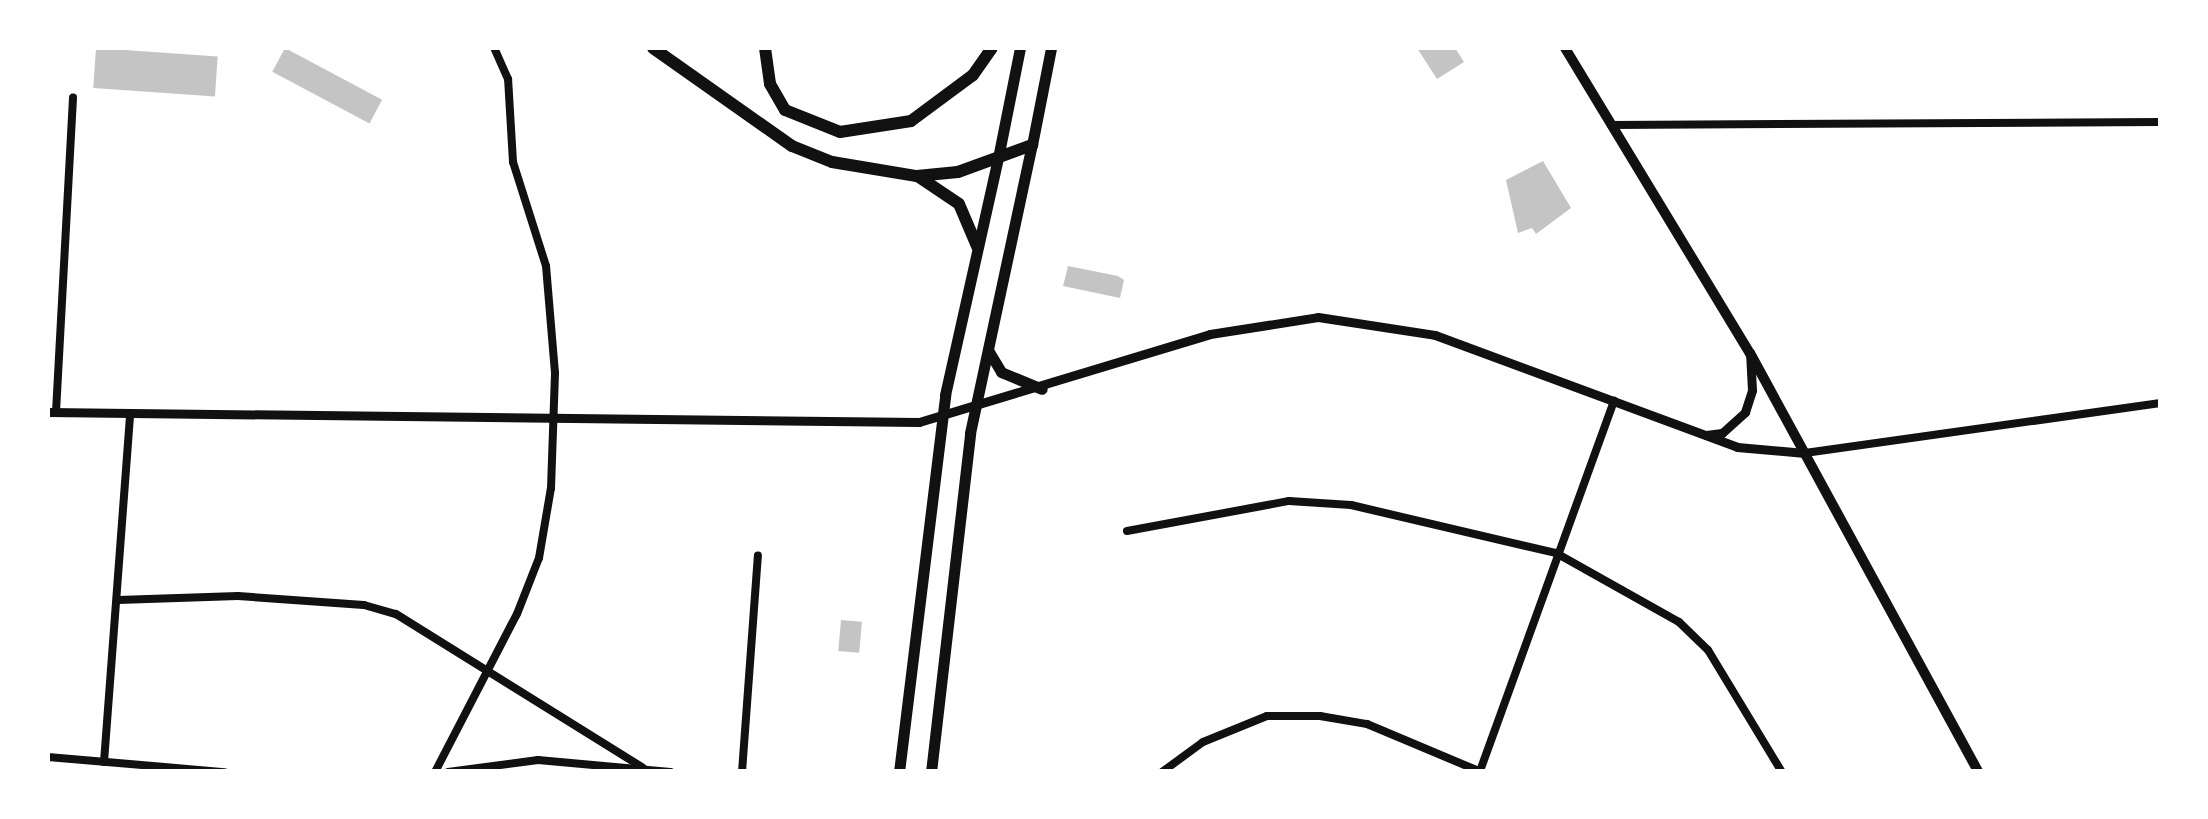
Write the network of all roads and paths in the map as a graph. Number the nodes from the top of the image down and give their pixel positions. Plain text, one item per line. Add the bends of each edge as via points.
1 (494, 48) edge
2 (654, 48) edge
3 (766, 48) edge
4 (992, 48) edge
5 (1020, 48) edge
6 (1051, 48) edge
7 (1565, 48) edge
8 (73, 96) dead end
9 (2160, 122) edge
10 (1611, 126) junction
11 (1032, 145) junction
12 (998, 158) junction
13 (917, 176) junction
14 (977, 246) junction
15 (988, 350) junction
16 (1750, 353) junction
17 (1042, 389) junction
18 (1614, 400) junction
19 (2160, 403) edge
20 (974, 410) junction
21 (52, 412) edge
22 (130, 414) junction
23 (941, 416) junction
24 (552, 419) junction
25 (1705, 435) junction
26 (1805, 454) junction
27 (1128, 531) dead end
28 (1556, 553) junction
29 (758, 556) dead end
30 (118, 600) junction
31 (487, 673) junction
32 (48, 757) edge
33 (933, 757) junction
34 (104, 762) junction
35 (644, 768) junction
36 (1480, 771) edge
37 (224, 772) edge
38 (435, 772) edge
39 (448, 772) edge
40 (670, 772) edge
41 (742, 772) edge
42 (900, 772) edge
43 (932, 772) edge
44 (942, 772) edge
45 (1162, 772) edge
46 (1782, 772) edge
47 (1978, 772) edge

1 - 24 street via 508,79 513,162 546,266
2 - 13 highway via 792,146 832,162
3 - 4 highway via 770,84 785,110 840,132 911,120 945,100
5 - 12 main road
6 - 11 main road
7 - 10 main road
8 - 21 street
9 - 10 street
10 - 16 main road
11 - 12 highway
11 - 15 main road
12 - 13 highway
12 - 14 main road
13 - 14 highway via 959,204
14 - 23 main road
15 - 17 main road via 1001,372
15 - 20 main road
16 - 25 street via 1752,390 1745,412 1722,433
16 - 26 main road
17 - 18 street via 1210,334 1318,317 1434,335
17 - 20 street
18 - 25 street
18 - 28 street
19 - 26 street
20 - 23 street
20 - 33 main road
21 - 22 street
22 - 24 street
22 - 30 street
23 - 24 street via 891,422
23 - 42 main road
24 - 31 street via 551,488 539,558
25 - 26 street via 1736,447
26 - 47 main road
27 - 28 street via 1242,508 1320,503 1482,532
28 - 36 street
28 - 46 street via 1680,622 1708,650
29 - 41 street
30 - 31 street via 238,596 364,605 396,614
30 - 34 street
31 - 35 street
31 - 38 street
32 - 34 street
33 - 43 main road
33 - 44 street
34 - 37 street
35 - 39 street via 538,760
35 - 40 street
36 - 45 street via 1367,724 1267,716 1203,742

